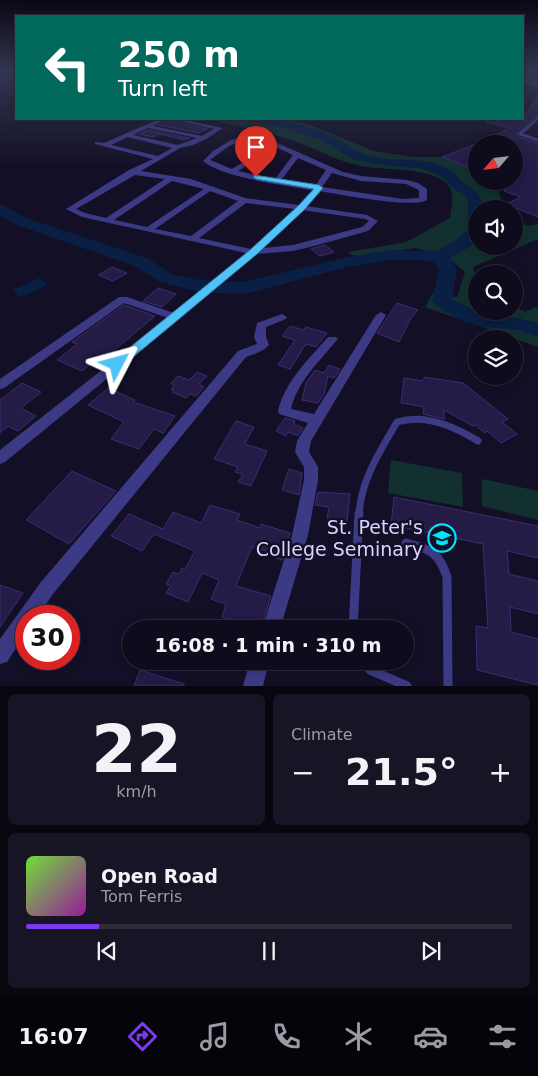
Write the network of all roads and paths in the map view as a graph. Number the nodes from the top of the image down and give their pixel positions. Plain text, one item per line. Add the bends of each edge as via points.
1 (538, 118) edge
2 (161, 120) edge
3 (178, 120) edge
4 (147, 126) junction
5 (127, 135) junction
6 (204, 138) junction
7 (538, 140) edge
8 (97, 143) dead end
9 (277, 144) junction
10 (105, 145) junction
11 (178, 147) junction
12 (298, 154) junction
13 (158, 158) junction
14 (331, 168) junction
15 (132, 172) junction
16 (232, 172) junction
17 (170, 179) junction
18 (277, 181) junction
19 (210, 188) junction
20 (319, 188) junction
21 (244, 200) junction
22 (301, 208) junction
23 (107, 221) junction
24 (149, 229) junction
25 (194, 238) junction
26 (253, 252) junction
27 (381, 315) dead end
28 (176, 317) junction
29 (282, 317) dead end
30 (332, 339) dead end
31 (0, 385) edge
32 (317, 420) junction
33 (478, 441) dead end
34 (0, 458) edge
35 (406, 544) dead end
36 (35, 605) edge
37 (274, 620) edge
38 (354, 620) edge
39 (15, 634) edge
40 (0, 655) edge
41 (257, 670) edge
42 (370, 670) edge
43 (253, 686) edge
44 (407, 686) edge
45 (448, 686) edge

1 - 7 lane via 520,134
2 - 4 street
3 - 6 street via 220,128
4 - 5 street
4 - 6 street
5 - 10 street
5 - 11 street
6 - 11 street
8 - 10 street
9 - 12 street
9 - 16 street
9 - 16 street via 260,137 246,136 210,155 206,161
10 - 13 street
11 - 13 street
12 - 14 street
12 - 18 street
13 - 15 street
14 - 20 street
14 - 20 street via 351,176 420,186 423,188 423,200 403,201
15 - 17 street
15 - 23 street via 70,209
16 - 18 street
17 - 19 street
17 - 23 street
18 - 20 street
19 - 21 street
19 - 24 street
20 - 22 street
21 - 22 street
21 - 25 street
22 - 26 street
22 - 26 street via 374,220 365,229 326,240 293,248
23 - 24 street
24 - 25 street
25 - 26 street
26 - 28 street
27 - 32 street
28 - 31 street via 124,299
28 - 34 street
29 - 36 street via 261,325 263,345 242,354
30 - 32 street via 285,402 284,411
32 - 37 street via 304,441 302,452 311,467 311,480 300,535
33 - 38 lane via 459,429 430,420 409,418 397,422 373,462 360,504
35 - 45 lane via 437,553 444,564 447,577
39 - 40 street
41 - 43 street
42 - 44 lane

